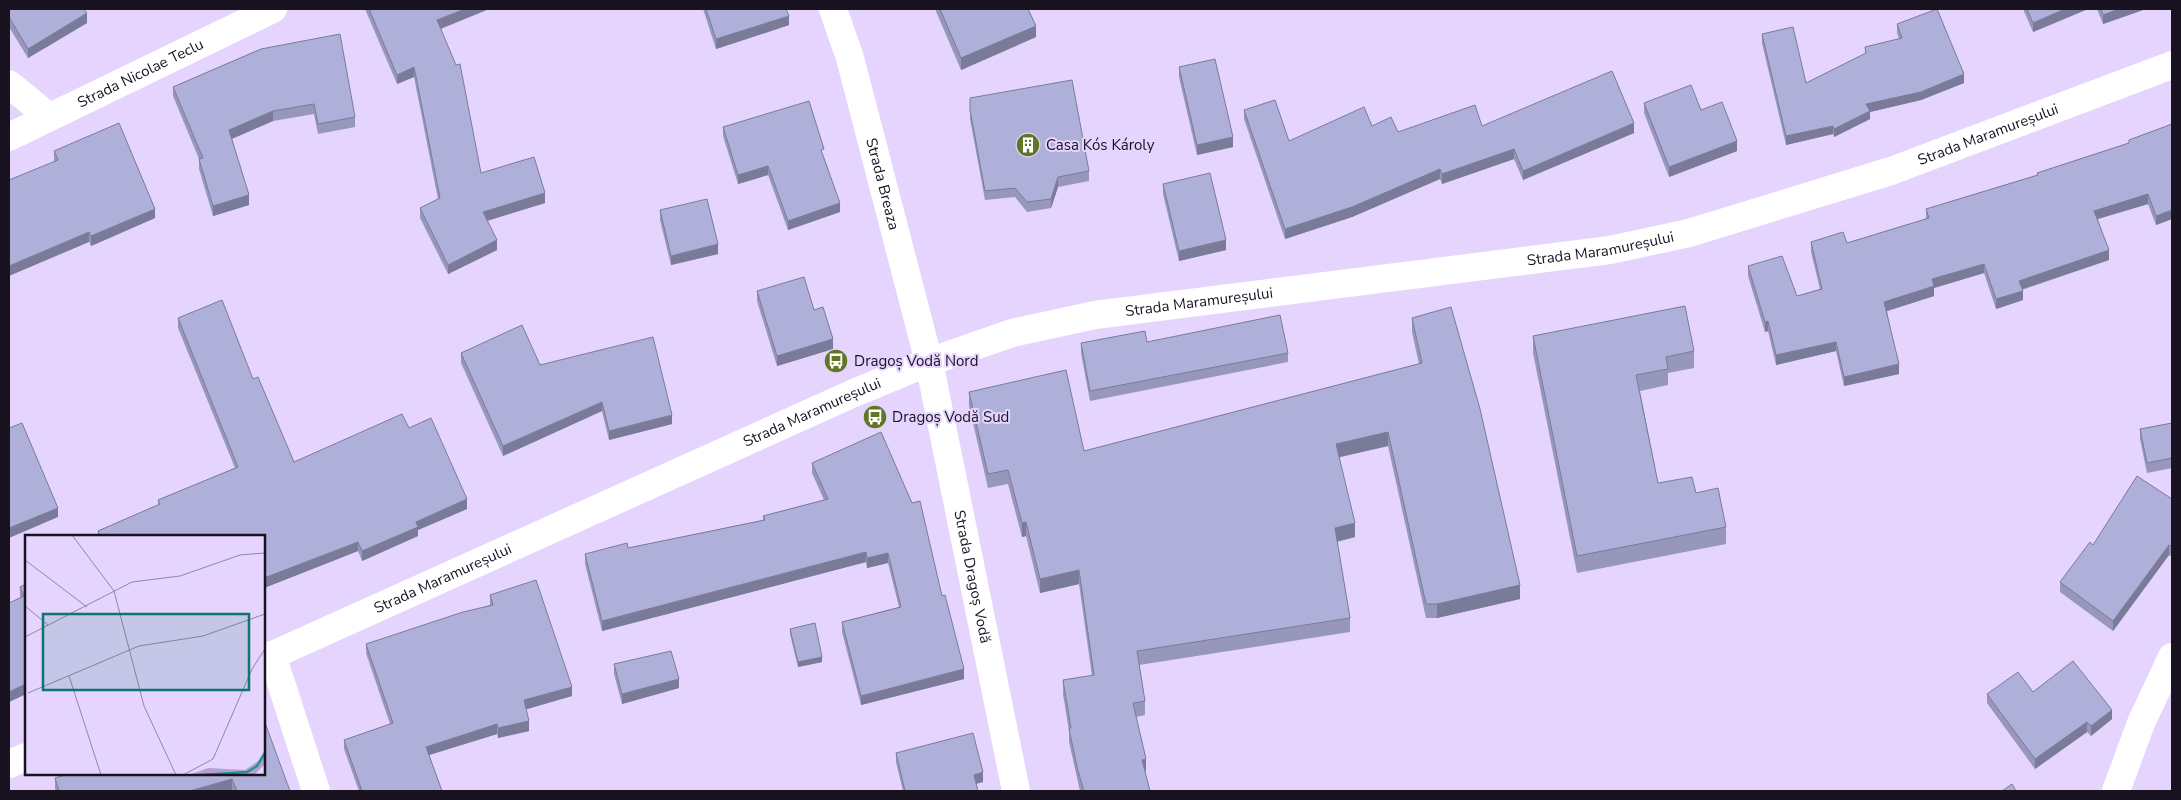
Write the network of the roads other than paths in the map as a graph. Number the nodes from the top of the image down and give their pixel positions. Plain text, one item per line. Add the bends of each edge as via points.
1 (273, 9) edge
2 (833, 9) edge
3 (2172, 65) edge
4 (9, 84) edge
5 (49, 117) junction
6 (9, 137) edge
7 (929, 362) junction
8 (268, 657) edge
9 (2172, 657) edge
10 (25, 757) edge
11 (9, 764) edge
12 (316, 791) edge
13 (1016, 791) edge
14 (2116, 791) edge

1 - 5 main road, Strada Nicolae Teclu
2 - 7 main road, Strada Breaza via 850,58
3 - 7 main road, Strada Maramureșului via 1891,171 1689,233 1610,250 1095,315 1012,333
4 - 5 main road
5 - 6 main road, Strada Nicolae Teclu
7 - 8 main road, Strada Maramureșului
7 - 13 main road, Strada Dragoș Vodă
8 - 12 main road
9 - 14 main road
10 - 11 main road

